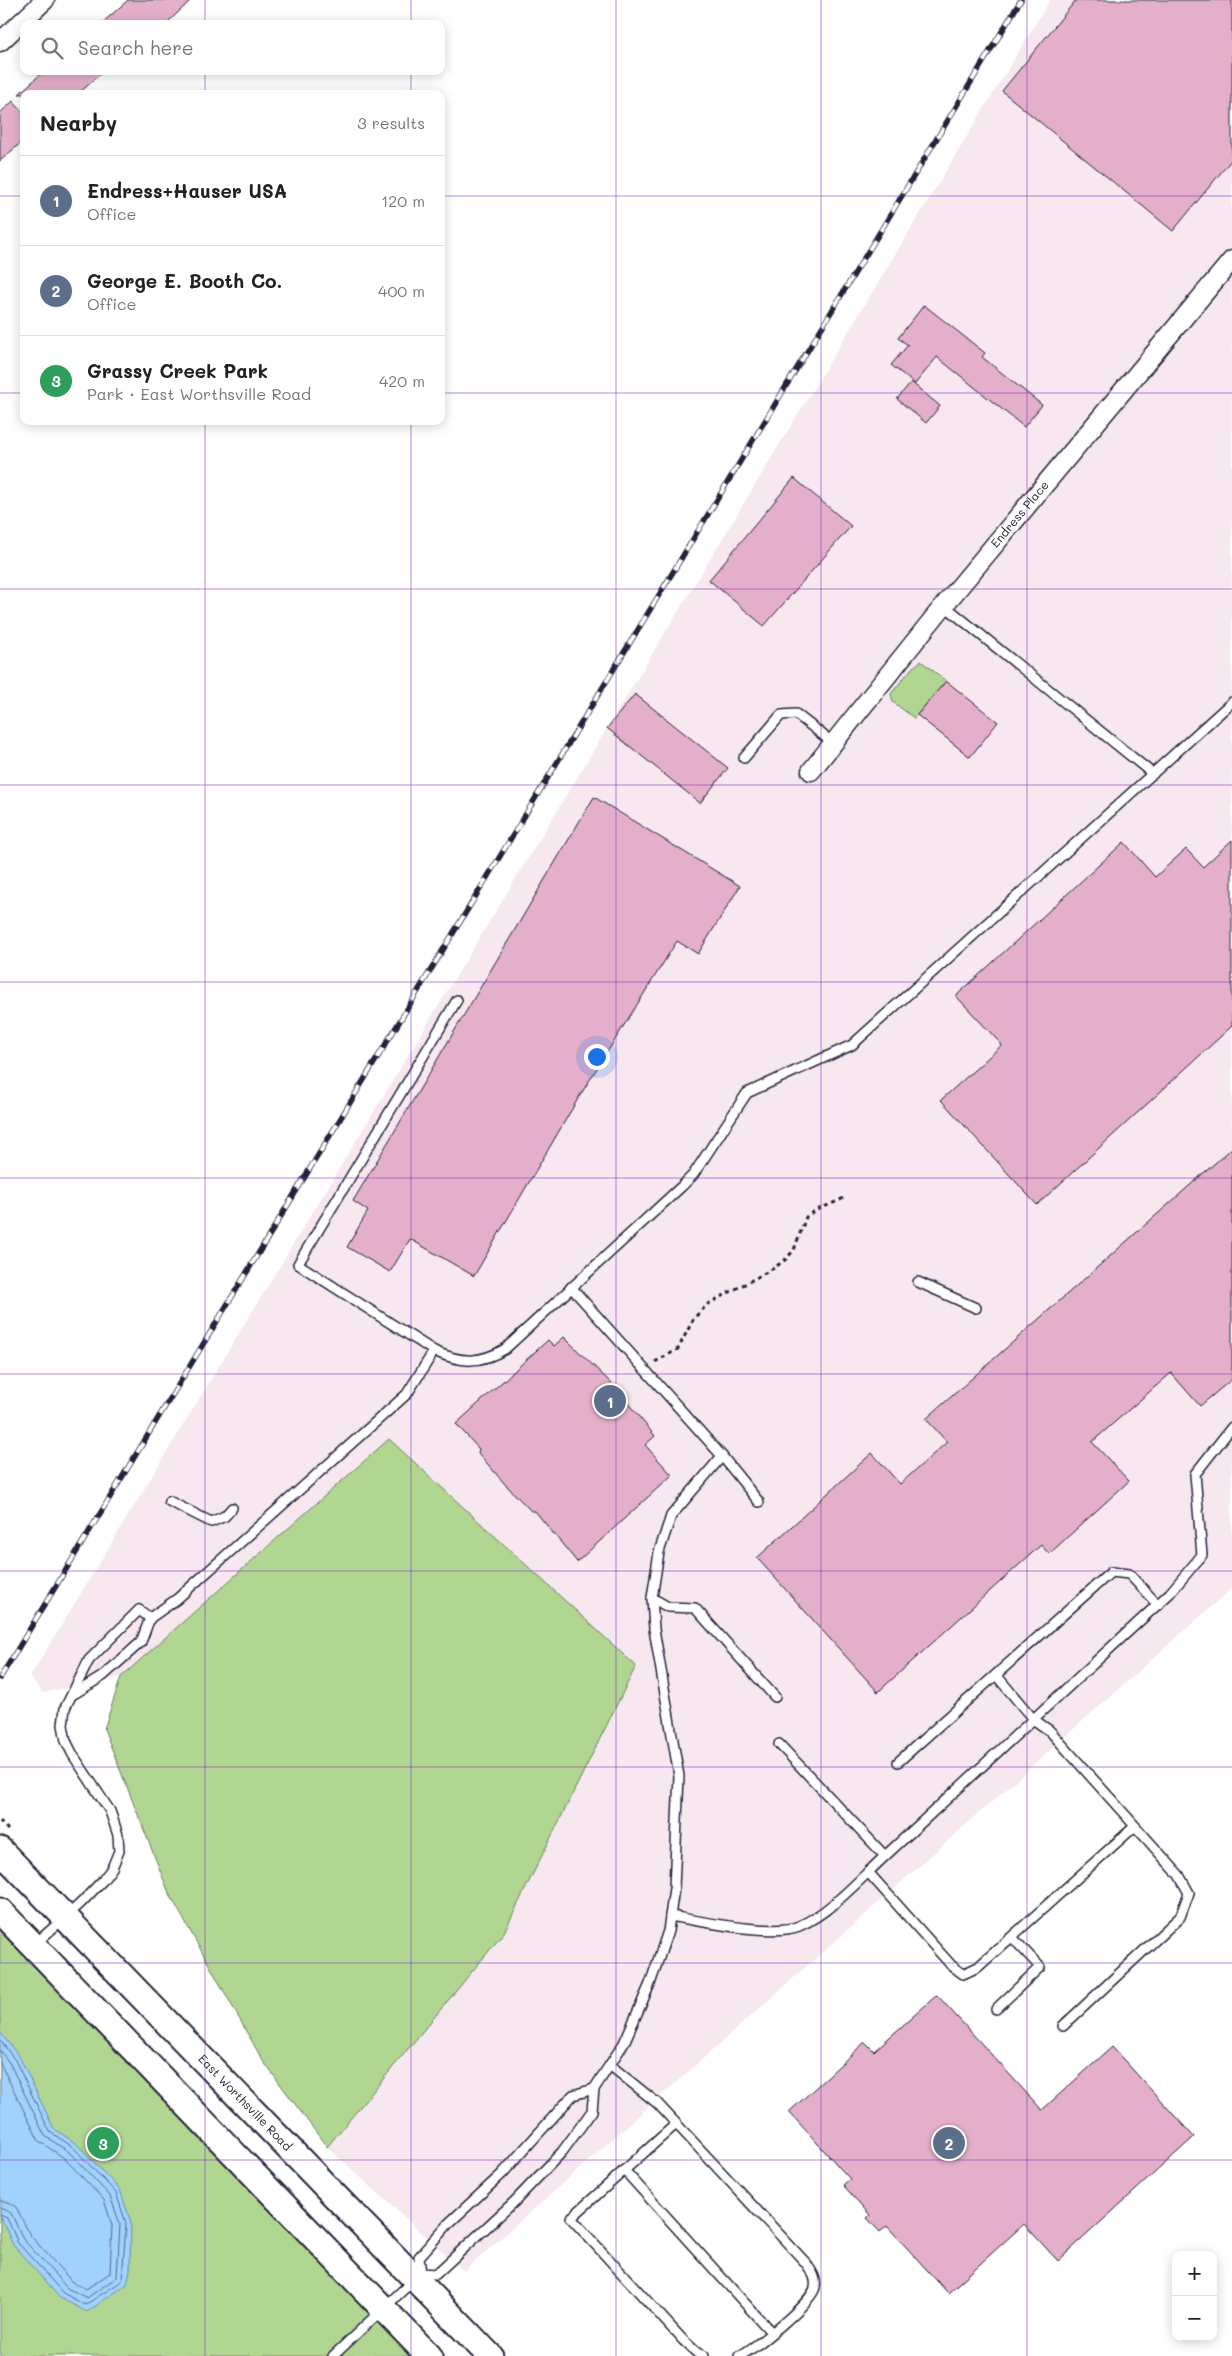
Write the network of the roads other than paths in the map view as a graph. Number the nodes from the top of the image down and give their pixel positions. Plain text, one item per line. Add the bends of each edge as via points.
1 (45, 0) edge
2 (24, 20) edge
3 (20, 23) edge
4 (0, 42) edge
5 (1232, 260) edge
6 (944, 605) junction
7 (1232, 702) edge
8 (833, 743) junction
9 (744, 758) dead end
10 (811, 771) dead end
11 (1153, 774) junction
12 (457, 1000) dead end
13 (918, 1282) dead end
14 (571, 1287) junction
15 (976, 1308) dead end
16 (434, 1351) junction
17 (1232, 1427) edge
18 (722, 1456) junction
19 (169, 1501) dead end
20 (759, 1502) dead end
21 (232, 1508) dead end
22 (652, 1598) junction
23 (1158, 1604) junction
24 (150, 1618) junction
25 (996, 1675) junction
26 (74, 1694) junction
27 (775, 1697) dead end
28 (1033, 1719) junction
29 (780, 1744) dead end
30 (898, 1762) dead end
31 (1134, 1827) junction
32 (0, 1850) edge
33 (885, 1856) junction
34 (868, 1872) junction
35 (0, 1911) edge
36 (670, 1916) junction
37 (64, 1918) junction
38 (1012, 1937) junction
39 (33, 1945) junction
40 (996, 2008) dead end
41 (1063, 2026) dead end
42 (611, 2066) junction
43 (594, 2089) junction
44 (676, 2124) junction
45 (624, 2170) junction
46 (418, 2276) junction
47 (383, 2309) junction
48 (771, 2332) junction
49 (333, 2356) edge
50 (429, 2356) edge
51 (490, 2356) edge
52 (704, 2356) edge
53 (739, 2356) edge

1 - 2 street
3 - 4 street
5 - 6 street, Endress Place
6 - 8 street, Endress Place
6 - 11 lane
7 - 11 lane
8 - 9 lane via 796,714 781,715
8 - 10 street, Endress Place
11 - 14 lane via 852,1045 747,1093 693,1175
12 - 16 lane via 298,1264
13 - 15 lane
14 - 16 lane via 505,1349 492,1357 478,1362
14 - 18 lane
16 - 24 lane via 407,1394 177,1599
17 - 23 lane via 1195,1474 1202,1555
18 - 20 lane
18 - 22 lane via 671,1516 659,1552
19 - 21 lane via 211,1522 225,1516
22 - 27 lane via 668,1607 695,1608
22 - 36 lane via 654,1629 679,1776 678,1834
23 - 25 lane via 1129,1574 1111,1572
23 - 28 lane
24 - 26 lane via 141,1642 103,1676
24 - 26 lane via 139,1610 89,1660
25 - 28 lane
25 - 30 lane
26 - 37 lane via 66,1708 63,1725 66,1741 110,1812 118,1835 118,1851 112,1868
28 - 31 lane via 1050,1731
28 - 33 lane
29 - 33 lane
31 - 38 lane
31 - 41 lane via 1179,1875 1189,1893 1180,1917
32 - 37 main road, East Worthsville Road
33 - 34 lane
34 - 36 lane via 846,1893 798,1927 773,1930
34 - 38 lane via 951,1965 963,1974 978,1967
35 - 39 main road
36 - 42 lane via 650,1984
37 - 39 lane
37 - 46 main road, East Worthsville Road
38 - 40 lane via 1040,1967
39 - 47 main road
42 - 43 lane
42 - 44 lane via 657,2103
43 - 46 lane via 573,2095 502,2174 448,2224 419,2257
43 - 46 lane via 592,2111 536,2181 436,2274
44 - 45 lane
44 - 48 lane via 806,2263 816,2279 810,2299
45 - 48 lane
45 - 52 lane via 571,2218 683,2340
46 - 47 lane
46 - 51 main road, East Worthsville Road
47 - 49 lane
47 - 50 main road
48 - 53 lane

